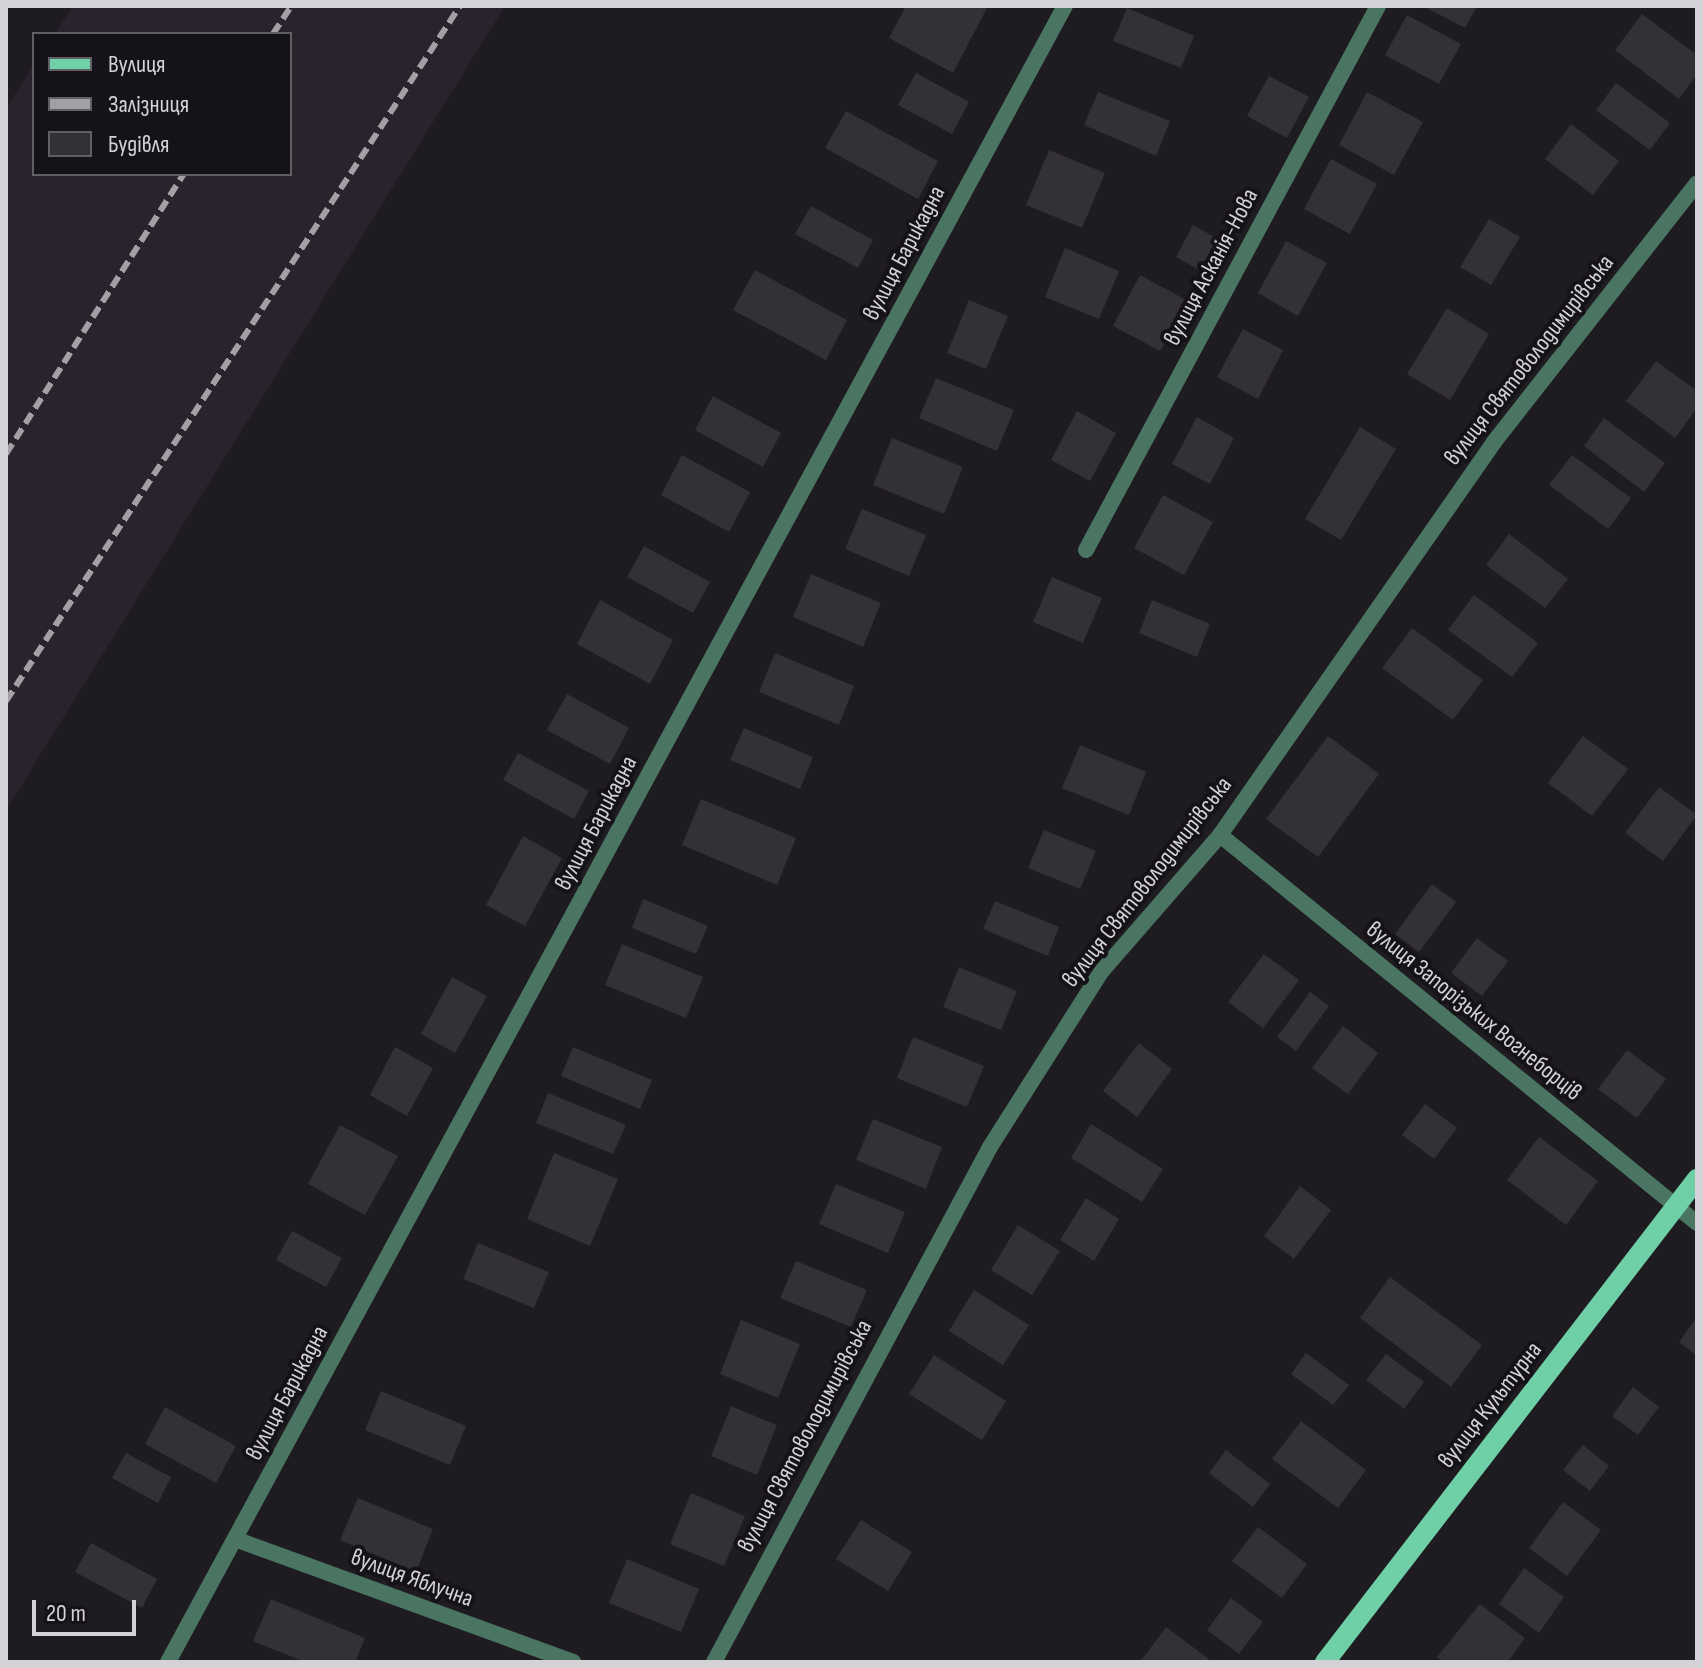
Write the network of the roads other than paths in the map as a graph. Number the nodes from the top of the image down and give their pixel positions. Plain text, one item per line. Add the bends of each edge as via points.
1 (1065, 6) edge
2 (1378, 6) edge
3 (1697, 183) edge
4 (1086, 550) dead end
5 (1220, 835) junction
6 (1697, 1179) edge
7 (1676, 1206) junction
8 (1697, 1223) edge
9 (235, 1539) junction
10 (168, 1662) edge
11 (573, 1662) edge
12 (714, 1662) edge
13 (1325, 1662) edge

1 - 9 street, вулиця Барикадна
2 - 4 street, вулиця Асканія-Нова
3 - 5 street, вулиця Святоволодимирівська via 1494,442
5 - 7 street, вулиця Запорізьких Вогнеборців
5 - 12 street, вулиця Святоволодимирівська via 1101,972 990,1147
6 - 7 main road, вулиця Культурна
7 - 8 street, вулиця Запорізьких Вогнеборців
7 - 13 main road, вулиця Культурна
9 - 10 street, вулиця Барикадна
9 - 11 street, вулиця Яблучна

